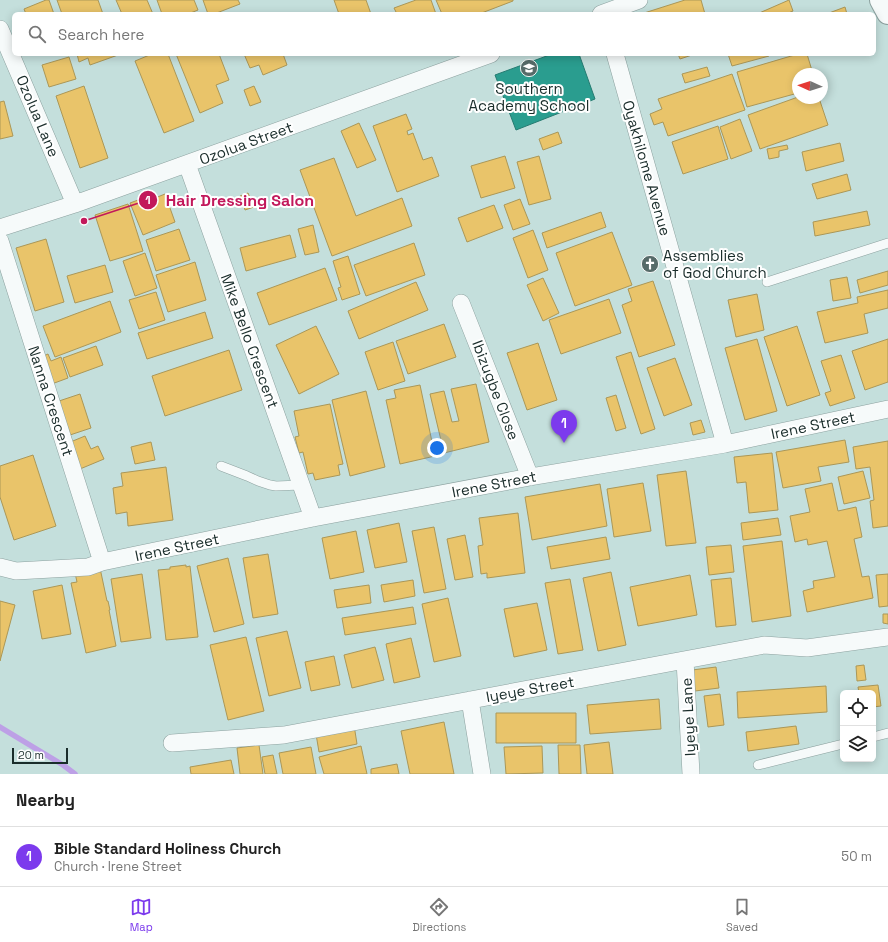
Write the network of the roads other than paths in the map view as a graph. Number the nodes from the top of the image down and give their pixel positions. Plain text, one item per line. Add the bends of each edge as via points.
1 (639, 0) edge
2 (881, 0) edge
3 (608, 12) edge
4 (888, 14) edge
5 (0, 29) edge
6 (485, 56) edge
7 (616, 56) edge
8 (187, 164) junction
9 (75, 204) junction
10 (0, 228) edge
11 (0, 241) edge
12 (888, 243) edge
13 (767, 282) dead end
14 (461, 303) dead end
15 (888, 409) edge
16 (726, 444) junction
17 (221, 466) dead end
18 (530, 477) junction
19 (301, 485) junction
20 (313, 518) junction
21 (102, 562) junction
22 (0, 568) edge
23 (888, 637) edge
24 (685, 660) junction
25 (470, 700) junction
26 (888, 733) edge
27 (876, 736) edge
28 (172, 743) dead end
29 (840, 745) edge
30 (758, 765) dead end
31 (482, 774) edge
32 (691, 774) edge

1 - 3 street
2 - 4 main road
5 - 9 street, Ozolua Lane
6 - 8 street, Ozolua Street
7 - 16 street, Oyakhilome Avenue
8 - 9 street, Ozolua Street
8 - 19 street, Mike Bello Crescent
9 - 10 street, Ozolua Street
11 - 21 street, Nanna Crescent
12 - 13 lane
14 - 18 street, Ibizugbe Close
15 - 16 street, Irene Street
16 - 18 street, Irene Street
17 - 19 lane via 270,485
18 - 20 street, Irene Street
19 - 20 street, Mike Bello Crescent
20 - 21 street, Irene Street
21 - 22 street, Irene Street via 88,567 16,571
23 - 24 street, Iyeye Street via 807,648 764,645
24 - 25 street, Iyeye Street
24 - 32 street, Iyeye Lane
25 - 28 street, Iyeye Street via 284,735
25 - 31 street
26 - 27 lane
29 - 30 lane

